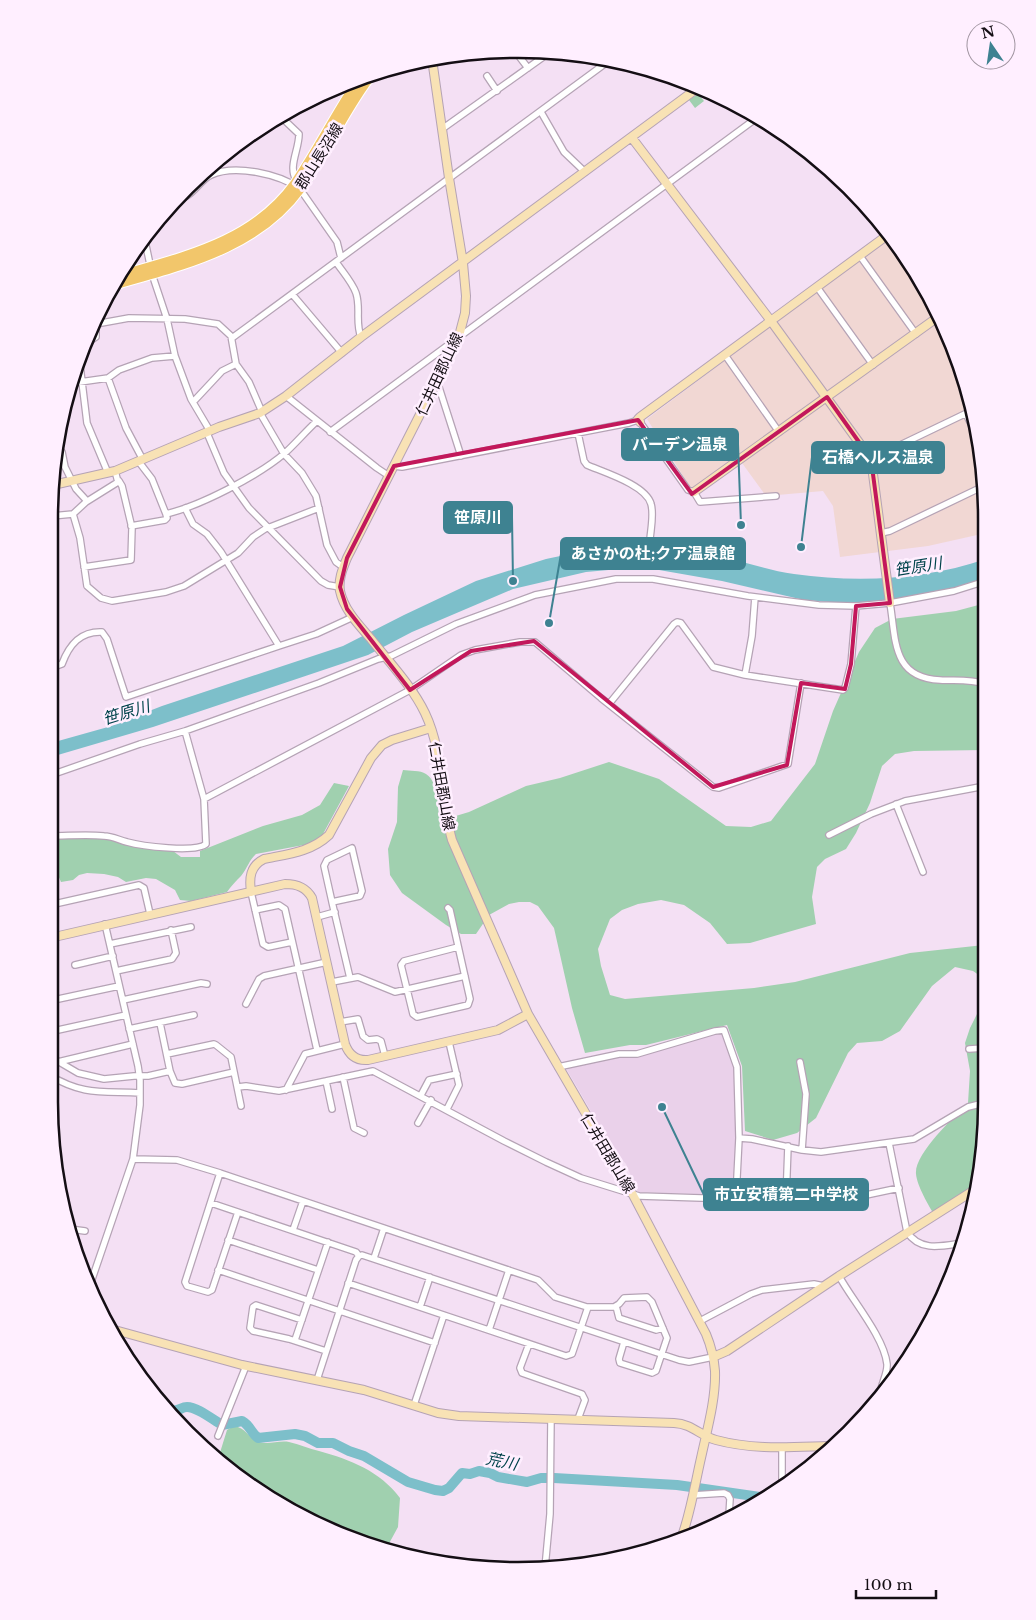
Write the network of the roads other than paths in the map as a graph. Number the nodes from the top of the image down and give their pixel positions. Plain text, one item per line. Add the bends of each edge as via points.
1 (520, 58) edge
2 (542, 58) edge
3 (433, 65) edge
4 (603, 65) edge
5 (528, 68) junction
6 (487, 76) dead end
7 (366, 84) edge
8 (354, 88) edge
9 (496, 91) junction
10 (692, 92) edge
11 (541, 112) junction
12 (285, 121) edge
13 (752, 121) edge
14 (442, 129) junction
15 (632, 138) junction
16 (585, 172) junction
17 (211, 175) edge
18 (449, 178) junction
19 (667, 184) junction
20 (297, 185) junction
21 (883, 238) edge
22 (146, 247) edge
23 (860, 256) junction
24 (338, 260) junction
25 (463, 263) junction
26 (151, 270) junction
27 (128, 274) edge
28 (123, 282) edge
29 (817, 287) junction
30 (292, 294) junction
31 (167, 319) junction
32 (102, 320) edge
33 (934, 320) edge
34 (771, 322) junction
35 (916, 334) junction
36 (458, 336) junction
37 (232, 338) junction
38 (361, 338) junction
39 (342, 353) junction
40 (725, 355) junction
41 (175, 356) junction
42 (236, 364) junction
43 (873, 365) junction
44 (81, 372) edge
45 (108, 378) junction
46 (437, 381) junction
47 (78, 382) edge
48 (82, 382) junction
49 (286, 396) junction
50 (827, 397) junction
51 (194, 402) junction
52 (261, 412) junction
53 (966, 414) edge
54 (317, 421) junction
55 (639, 421) junction
56 (208, 432) junction
57 (330, 432) junction
58 (779, 432) junction
59 (578, 433) junction
60 (62, 452) edge
61 (284, 454) junction
62 (461, 456) junction
63 (870, 460) junction
64 (141, 461) junction
65 (394, 466) junction
66 (112, 472) junction
67 (389, 476) junction
68 (72, 481) junction
69 (119, 481) junction
70 (58, 484) edge
71 (233, 485) junction
72 (978, 489) edge
73 (694, 492) junction
74 (776, 496) dead end
75 (87, 501) junction
76 (185, 508) junction
77 (319, 508) junction
78 (73, 514) junction
79 (166, 514) junction
80 (58, 515) edge
81 (131, 526) junction
82 (268, 528) junction
83 (881, 534) junction
84 (650, 539) dead end
85 (225, 561) junction
86 (343, 567) junction
87 (84, 568) junction
88 (978, 584) edge
89 (340, 587) junction
90 (755, 597) junction
91 (890, 602) junction
92 (856, 606) junction
93 (354, 619) junction
94 (279, 646) junction
95 (384, 656) junction
96 (58, 665) edge
97 (745, 675) junction
98 (978, 682) edge
99 (801, 683) junction
100 (410, 690) junction
101 (609, 704) junction
102 (431, 728) junction
103 (185, 731) junction
104 (58, 773) edge
105 (978, 787) edge
106 (204, 799) junction
107 (896, 804) junction
108 (829, 834) dead end
109 (58, 836) edge
110 (923, 872) dead end
111 (251, 892) junction
112 (332, 902) junction
113 (58, 904) edge
114 (448, 908) dead end
115 (255, 910) junction
116 (335, 912) junction
117 (150, 914) junction
118 (317, 917) junction
119 (106, 924) junction
120 (191, 927) dead end
121 (171, 930) junction
122 (58, 936) edge
123 (292, 942) junction
124 (110, 944) junction
125 (458, 947) junction
126 (113, 956) junction
127 (327, 962) junction
128 (75, 965) dead end
129 (298, 969) junction
130 (116, 971) junction
131 (465, 976) junction
132 (350, 978) junction
133 (332, 982) junction
134 (207, 984) dead end
135 (120, 986) junction
136 (408, 990) junction
137 (58, 999) edge
138 (123, 1000) junction
139 (246, 1004) dead end
140 (528, 1014) junction
141 (126, 1015) junction
142 (194, 1015) dead end
143 (340, 1022) junction
144 (160, 1023) junction
145 (129, 1029) junction
146 (58, 1030) edge
147 (450, 1042) junction
148 (132, 1044) junction
149 (346, 1044) junction
150 (978, 1049) edge
151 (317, 1050) junction
152 (969, 1050) dead end
153 (167, 1054) junction
154 (384, 1056) junction
155 (58, 1062) joint
156 (800, 1062) dead end
157 (558, 1067) junction
158 (170, 1071) junction
159 (234, 1072) junction
160 (457, 1074) junction
161 (139, 1076) junction
162 (343, 1077) junction
163 (58, 1080) edge
164 (326, 1081) junction
165 (238, 1087) junction
166 (286, 1090) junction
167 (140, 1093) junction
168 (421, 1095) junction
169 (431, 1100) junction
170 (978, 1104) edge
171 (241, 1106) dead end
172 (332, 1109) dead end
173 (447, 1109) junction
174 (418, 1123) dead end
175 (364, 1133) dead end
176 (739, 1138) junction
177 (889, 1142) junction
178 (788, 1146) junction
179 (802, 1150) junction
180 (133, 1159) junction
181 (220, 1173) junction
182 (899, 1188) junction
183 (970, 1192) edge
184 (633, 1195) junction
185 (734, 1199) junction
186 (786, 1200) junction
187 (303, 1201) junction
188 (211, 1203) junction
189 (238, 1212) junction
190 (384, 1228) junction
191 (76, 1230) edge
192 (293, 1230) junction
193 (85, 1231) dead end
194 (907, 1232) junction
195 (228, 1240) junction
196 (328, 1242) junction
197 (956, 1244) edge
198 (359, 1256) junction
199 (374, 1258) junction
200 (218, 1270) junction
201 (318, 1270) junction
202 (509, 1270) junction
203 (839, 1276) junction
204 (93, 1277) edge
205 (430, 1277) junction
206 (348, 1283) junction
207 (824, 1286) junction
208 (308, 1300) junction
209 (499, 1300) junction
210 (616, 1306) junction
211 (420, 1307) junction
212 (588, 1307) junction
213 (339, 1311) junction
214 (444, 1315) junction
215 (302, 1320) junction
216 (700, 1321) junction
217 (582, 1328) junction
218 (664, 1328) junction
219 (489, 1330) junction
220 (118, 1331) edge
221 (295, 1340) junction
222 (624, 1342) junction
223 (435, 1343) junction
224 (529, 1344) junction
225 (326, 1351) junction
226 (662, 1354) junction
227 (713, 1357) junction
228 (246, 1366) junction
229 (317, 1380) junction
230 (880, 1386) edge
231 (414, 1406) junction
232 (551, 1418) junction
233 (578, 1419) junction
234 (218, 1436) dead end
235 (706, 1436) junction
236 (824, 1446) edge
237 (782, 1447) junction
238 (782, 1479) edge
239 (693, 1495) junction
240 (729, 1511) edge
241 (683, 1531) edge
242 (546, 1562) edge

1 - 5 street
2 - 5 street
3 - 14 street, 仁井田郡山線
4 - 11 street
5 - 9 street
6 - 9 street
7 - 20 main road, 郡山長沼線
8 - 20 main road, 郡山長沼線
9 - 14 street
10 - 15 street
11 - 16 street via 564,152
11 - 18 street
12 - 20 street via 299,134 294,162
13 - 19 street
14 - 18 street, 仁井田郡山線
15 - 16 street
15 - 19 street
16 - 25 street
17 - 20 street via 239,169
18 - 24 street
18 - 25 street, 仁井田郡山線
19 - 34 street
19 - 36 street
20 - 24 street via 337,242
20 - 26 main road, 郡山長沼線 via 257,222 236,235
21 - 23 street
22 - 26 street
23 - 29 street
23 - 35 street
24 - 30 street
24 - 38 street via 356,292 357,327
25 - 36 street, 仁井田郡山線 via 466,296
25 - 38 street
26 - 27 main road, 郡山長沼線
26 - 28 main road, 郡山長沼線
26 - 31 street
29 - 34 street
29 - 43 street
30 - 37 street
30 - 39 street
31 - 32 street
31 - 37 street via 218,324
31 - 41 street
33 - 35 street
34 - 40 street
34 - 50 street
35 - 43 street
36 - 46 street, 仁井田郡山線
36 - 57 street
37 - 42 street
38 - 39 street
39 - 49 street
40 - 55 street via 640,417
40 - 58 street
41 - 45 street via 152,358 119,370
41 - 51 street
42 - 51 street via 222,371
42 - 52 street via 250,382
43 - 50 street
44 - 48 street
45 - 48 street
45 - 64 street
46 - 62 street
46 - 65 street, 仁井田郡山線
47 - 48 street
48 - 66 street via 88,427
49 - 52 street
49 - 54 street
50 - 58 street
50 - 63 street
51 - 56 street
52 - 56 street
52 - 61 street
53 - 63 street
54 - 57 street
54 - 61 street
55 - 59 street
55 - 73 street via 688,490
56 - 64 street
56 - 71 street via 224,473
57 - 67 street
58 - 73 street
59 - 62 street
59 - 84 street via 587,465 629,482 650,500
60 - 68 street
61 - 71 street
61 - 77 street via 302,473 316,496
62 - 65 street
63 - 83 street
64 - 66 street
64 - 79 street
65 - 67 street, 仁井田郡山線
66 - 68 street
66 - 69 street
67 - 86 street, 仁井田郡山線
68 - 70 street
68 - 75 street
69 - 75 street
69 - 81 street
71 - 76 street
71 - 82 street
72 - 83 street
73 - 74 street via 701,503
75 - 78 street
76 - 79 street
76 - 85 street via 192,524 208,536
77 - 82 street
77 - 86 street via 327,545 336,562
78 - 80 street
78 - 87 street
79 - 81 street via 165,520
81 - 87 street via 131,560
82 - 85 street
82 - 89 street via 321,581
83 - 91 street
85 - 87 street via 178,589 112,601 89,589
85 - 94 street
86 - 89 street, 仁井田郡山線
88 - 91 street
89 - 93 street, 仁井田郡山線
90 - 92 street
90 - 95 street via 652,579 616,579 535,595 456,624
90 - 97 street
91 - 92 street
91 - 98 street via 902,664 916,676 931,680
92 - 99 street via 852,658 845,689
93 - 94 street
93 - 95 street, 仁井田郡山線
94 - 96 street via 126,696 104,632 88,633 76,640
95 - 100 street, 仁井田郡山線
95 - 103 street
97 - 99 street
97 - 101 street via 713,668 677,622
99 - 101 street via 788,764 719,788 713,787
100 - 101 street via 461,655 529,641 535,642
100 - 102 street, 仁井田郡山線
100 - 106 street
102 - 111 street via 382,745 329,835 308,849 258,862 249,878
102 - 140 street, 仁井田郡山線 via 438,750 452,840
103 - 104 street
103 - 106 street
105 - 107 street
106 - 109 street via 206,844 201,848 169,848 108,836
107 - 108 street
107 - 110 street
111 - 115 street
111 - 117 street
111 - 118 street via 285,884 298,886 311,896
112 - 112 street via 360,896 362,891 352,848 326,860 324,866
112 - 116 street
113 - 117 street via 139,885 144,888
114 - 125 street
115 - 123 street via 263,944 268,947
115 - 123 street via 280,905 285,909
116 - 118 street
116 - 132 street
117 - 119 street
118 - 127 street
119 - 122 street
119 - 124 street
120 - 121 street
121 - 124 street
121 - 130 street via 176,953 172,958
123 - 129 street
124 - 126 street
125 - 131 street
125 - 136 street via 404,960 401,965
126 - 128 street
126 - 130 street
127 - 129 street
127 - 133 street
129 - 139 street via 259,979
129 - 151 street
130 - 135 street
131 - 136 street
131 - 136 street via 470,999 468,1005 417,1017 413,1014
132 - 133 street
132 - 136 street via 358,977 394,992
133 - 143 street
134 - 138 street
135 - 137 street
135 - 138 street
138 - 141 street
140 - 147 street via 498,1030
140 - 157 street, 仁井田郡山線
141 - 145 street
141 - 146 street
142 - 144 street
143 - 149 street
143 - 154 street via 358,1019 363,1037 381,1042
144 - 145 street
144 - 153 street
145 - 148 street
147 - 154 street
147 - 160 street
148 - 155 street
148 - 161 street
149 - 151 street
149 - 154 street via 349,1053 360,1060
150 - 152 street
151 - 166 street via 303,1054
153 - 158 street
153 - 159 street via 215,1044 230,1055
155 - 161 street via 80,1074 100,1078
156 - 179 street via 806,1100
157 - 176 street via 619,1054 637,1054 724,1030 738,1067
157 - 184 street, 仁井田郡山線
158 - 159 street via 173,1081 179,1084
158 - 161 street
159 - 165 street
160 - 168 street via 429,1080
160 - 173 street via 459,1087
161 - 167 street
162 - 164 street
162 - 168 street via 373,1071
162 - 175 street via 354,1128
163 - 167 street via 90,1092
164 - 166 street
164 - 172 street
165 - 166 street
165 - 171 street
167 - 180 street
168 - 169 street
169 - 173 street
169 - 174 street
170 - 177 street via 968,1107 914,1139
173 - 184 street via 546,1162
176 - 178 street
176 - 185 street via 737,1194
177 - 179 street via 828,1152
177 - 182 street
178 - 179 street
178 - 186 street
180 - 181 street via 177,1160
180 - 204 street
181 - 187 street
181 - 188 street
182 - 186 street via 838,1201
182 - 194 street
183 - 194 street
184 - 185 street
184 - 216 street, 仁井田郡山線
185 - 186 street
187 - 190 street
187 - 192 street
188 - 189 street
188 - 200 street via 185,1282 187,1286 208,1292 212,1290
189 - 192 street
189 - 195 street
190 - 199 street
190 - 202 street
191 - 193 street
192 - 196 street
194 - 197 street via 930,1246
194 - 203 street
195 - 200 street
195 - 201 street
196 - 198 street
196 - 201 street
198 - 199 street
198 - 206 street
199 - 205 street
200 - 208 street
201 - 208 street
202 - 209 street
202 - 212 street via 541,1281 555,1297
203 - 207 street
203 - 230 street via 871,1326 885,1357 886,1370
205 - 209 street
205 - 211 street
206 - 211 street
206 - 213 street
207 - 216 street via 814,1284 762,1290
207 - 227 street
208 - 213 street
208 - 215 street
209 - 217 street
209 - 219 street
210 - 212 street
210 - 218 street via 619,1318 656,1330
210 - 218 street via 624,1298 648,1297
211 - 214 street
212 - 217 street
213 - 223 street
213 - 225 street
214 - 219 street
214 - 223 street
215 - 221 street
215 - 221 street via 257,1305 253,1307 251,1330
216 - 227 street, 仁井田郡山線
217 - 222 street
217 - 224 street via 572,1354 568,1356
218 - 226 street via 667,1338
219 - 224 street
220 - 228 street
221 - 225 street
222 - 226 street
222 - 226 street via 618,1359 622,1364 656,1372
223 - 231 street
224 - 233 street via 520,1368 522,1372 582,1394 584,1400
225 - 229 street
226 - 227 street via 687,1362
227 - 235 street, 仁井田郡山線 via 715,1380
228 - 229 street
228 - 234 street
229 - 231 street via 364,1390
231 - 232 street via 458,1416
232 - 233 street
232 - 242 street via 550,1514
233 - 235 street via 679,1423
235 - 237 street via 744,1447
235 - 239 street, 仁井田郡山線
236 - 237 street
237 - 238 street
239 - 240 street via 728,1495
239 - 241 street, 仁井田郡山線

